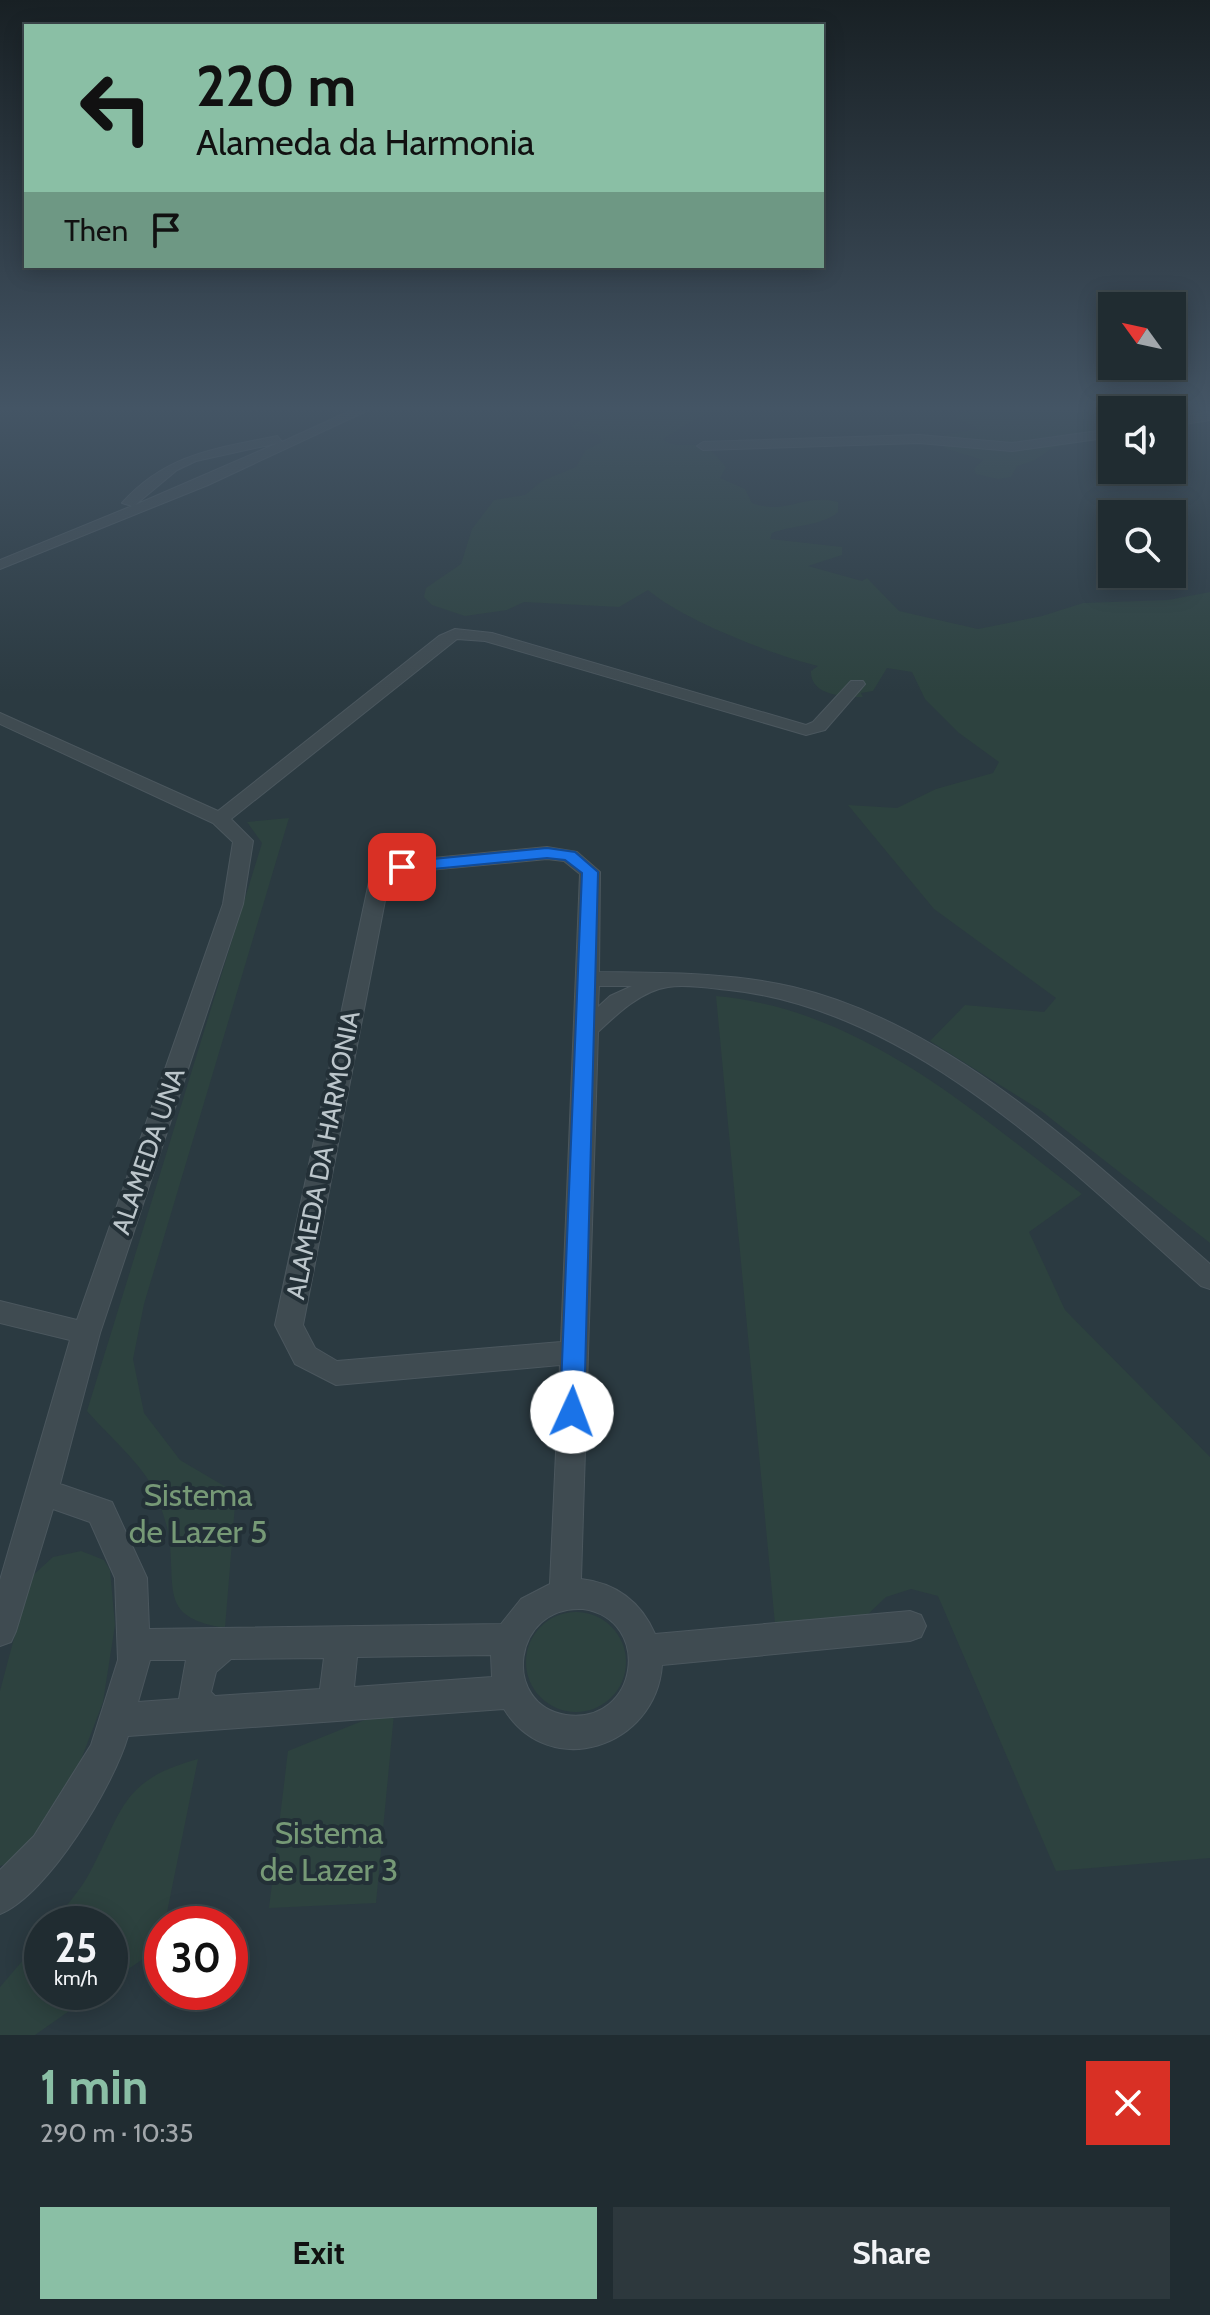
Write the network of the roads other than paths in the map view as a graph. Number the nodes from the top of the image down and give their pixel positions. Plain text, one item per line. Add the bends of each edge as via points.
1 (131, 502) edge
2 (150, 502) edge
3 (115, 515) junction
4 (0, 565) edge
5 (857, 684) dead end
6 (0, 718) edge
7 (220, 819) junction
8 (589, 979) junction
9 (662, 981) junction
10 (587, 1030) junction
11 (1210, 1279) edge
12 (0, 1312) edge
13 (86, 1333) junction
14 (574, 1352) junction
15 (43, 1492) junction
16 (565, 1595) junction
17 (910, 1626) dead end
18 (0, 1631) edge
19 (510, 1639) junction
20 (342, 1642) junction
21 (224, 1644) junction
22 (134, 1645) junction
23 (645, 1651) junction
24 (511, 1692) junction
25 (335, 1705) junction
26 (206, 1713) junction
27 (117, 1720) junction
28 (0, 1896) edge

1 - 3 street
2 - 3 street
3 - 4 street
5 - 7 street via 819,726 806,730 486,636 455,634 412,662
6 - 7 street
7 - 13 street, ALAMEDA UNA via 243,841 233,904
8 - 9 street
8 - 10 street
8 - 14 street, ALAMEDA DA HARMONIA via 590,872 579,860 547,853 402,867 379,882 289,1325 302,1356 336,1373
9 - 10 street via 618,1001
9 - 11 street via 729,981 796,994 858,1018 934,1058 1037,1132
10 - 14 street
12 - 13 street
13 - 15 street, ALAMEDA UNA
14 - 16 street
15 - 18 street, ALAMEDA UNA
15 - 22 street via 101,1512 131,1578
16 - 19 street via 532,1610
16 - 23 street via 583,1594 616,1605 635,1626
17 - 23 street
19 - 20 street
19 - 24 street via 506,1656
20 - 21 street
20 - 25 street
21 - 22 street
21 - 26 street via 201,1663 194,1695
22 - 27 street
23 - 24 street via 641,1689 616,1719 597,1728 548,1727 533,1719
24 - 25 street
25 - 26 street
26 - 27 street
27 - 28 street via 106,1753 47,1849

